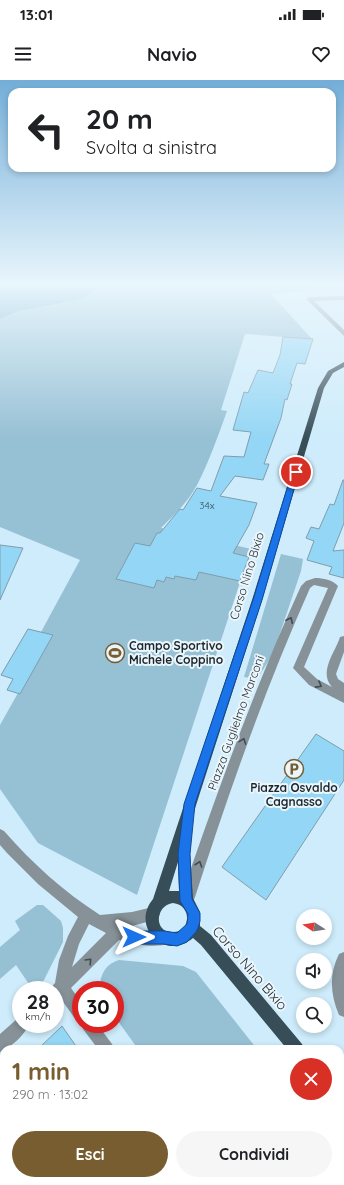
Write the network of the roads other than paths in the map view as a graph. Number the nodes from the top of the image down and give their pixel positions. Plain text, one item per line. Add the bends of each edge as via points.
1 (344, 364) edge
2 (339, 586) edge
3 (344, 640) edge
4 (344, 689) edge
5 (344, 698) edge
6 (190, 804) junction
7 (0, 835) edge
8 (186, 901) junction
9 (155, 908) junction
10 (92, 919) junction
11 (192, 928) junction
12 (117, 932) junction
13 (164, 938) junction
14 (344, 959) edge
15 (61, 981) edge
16 (64, 985) edge
17 (64, 997) edge
18 (72, 1006) edge
19 (344, 1010) edge
20 (12, 1033) edge
21 (95, 1033) edge
22 (0, 1044) edge
23 (104, 1045) edge
24 (294, 1045) edge

1 - 6 main road, Corso Nino Bixio via 330,372 321,388 258,600
2 -> 5 street, Piazza Guglielmo Marconi via 298,668 312,682
8 -> 2 street, Piazza Guglielmo Marconi via 285,631 306,586 310,582 318,581
3 - 4 street via 331,671 333,682
6 - 8 main road, Corso Nino Bixio via 184,854
6 - 9 main road, Corso Nino Bixio
7 - 10 street via 44,881
8 - 9 main road via 169,896
8 - 11 main road via 194,913
9 - 10 street via 132,919
9 - 13 main road via 154,925
10 - 12 street
10 - 15 street via 73,941
11 - 13 main road via 183,937
11 - 24 main road, Corso Nino Bixio via 206,940
12 - 13 street via 134,937
16 -> 12 street
14 - 19 street via 339,978 340,998
17 - 18 street
20 - 22 street
21 - 23 street

